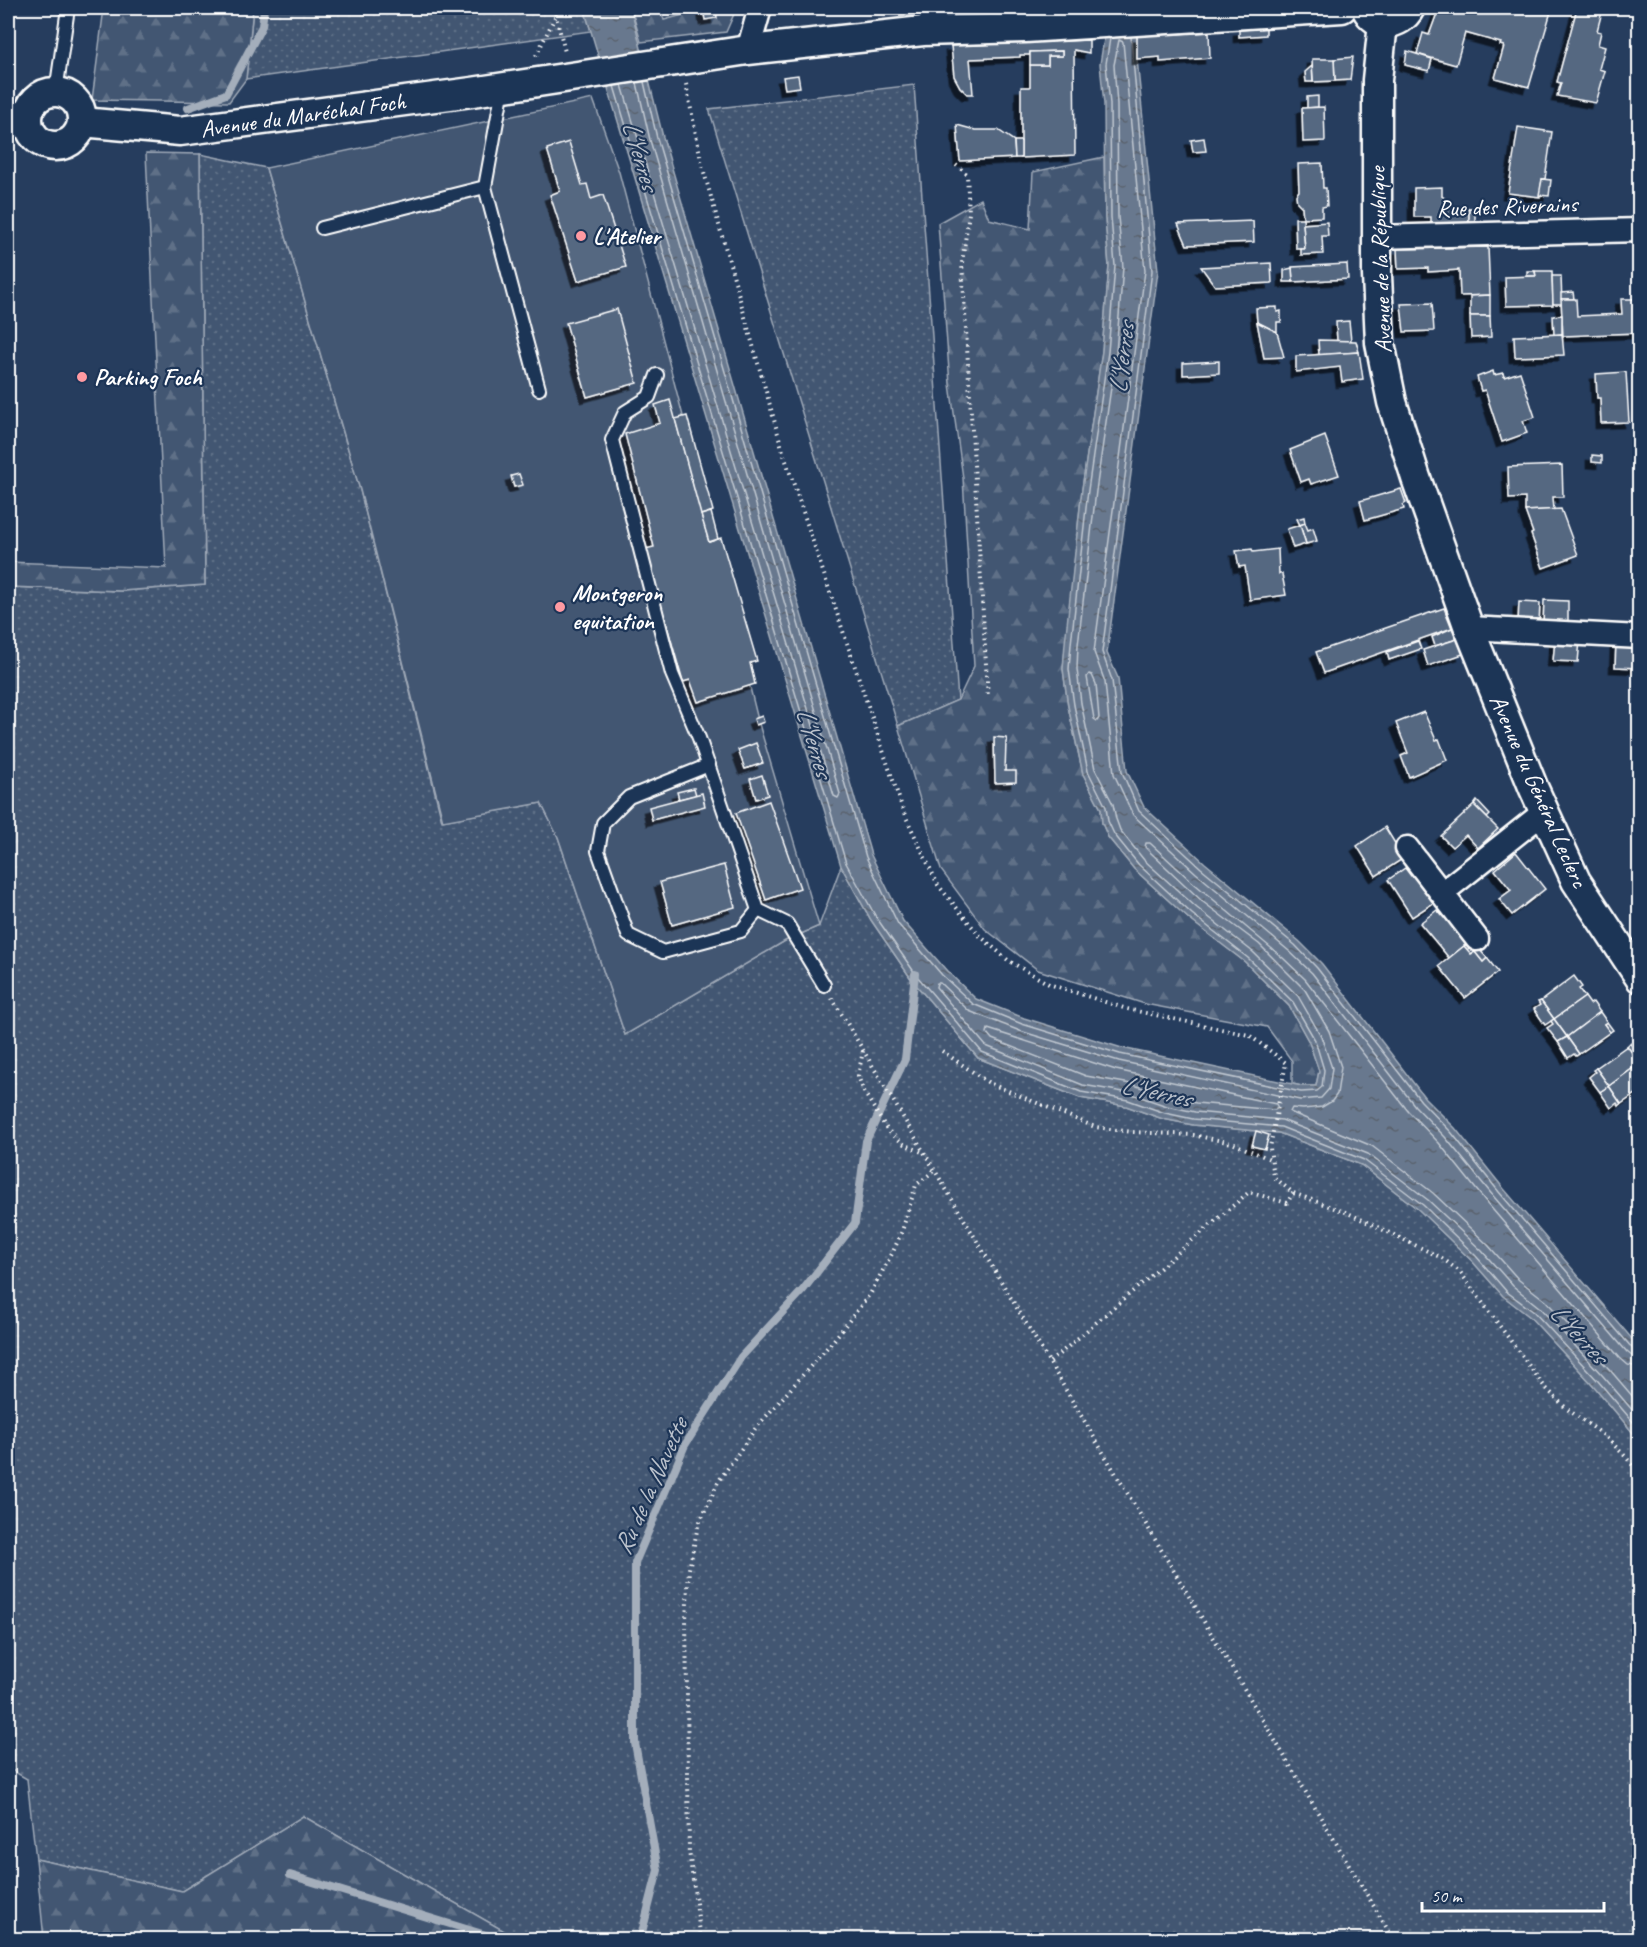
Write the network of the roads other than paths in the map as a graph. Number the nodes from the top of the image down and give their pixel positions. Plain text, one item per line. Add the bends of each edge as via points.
1 (68, 8) edge
2 (760, 8) edge
3 (1342, 8) edge
4 (1410, 8) edge
5 (1374, 15) edge
6 (748, 50) junction
7 (513, 86) junction
8 (56, 92) junction
9 (18, 113) edge
10 (82, 122) junction
11 (485, 187) junction
12 (322, 228) dead end
13 (1640, 230) edge
14 (1376, 237) junction
15 (657, 375) dead end
16 (539, 389) dead end
17 (1469, 628) junction
18 (1640, 637) edge
19 (709, 765) junction
20 (1544, 812) junction
21 (1407, 848) dead end
22 (1442, 894) junction
23 (758, 910) junction
24 (1477, 939) dead end
25 (1640, 978) edge
26 (824, 985) road end

1 - 8 lane
2 - 6 street
3 - 6 street, Avenue du Maréchal Foch via 923,31
4 - 5 street via 1399,21
5 - 14 street, Avenue de la République
6 - 7 street, Avenue du Maréchal Foch
7 - 10 street, Avenue du Maréchal Foch via 180,131
7 - 11 lane
8 - 9 street via 47,93
8 - 10 street via 73,98 82,113
9 - 10 street via 32,133 47,145 57,146 74,139
11 - 12 lane
11 - 16 lane
13 - 14 street, Rue des Riverains
14 - 17 street, Avenue de la République via 1380,343 1392,402
15 - 19 lane via 648,397 625,412 612,440 672,674
17 - 18 street
17 - 20 street, Avenue du Général Leclerc
19 - 23 lane
19 - 23 lane via 629,797 603,823 598,851 628,935 663,952 741,931
20 - 22 street
20 - 25 street, Avenue du Général Leclerc via 1576,881
21 - 22 street
22 - 24 street
23 - 26 lane via 787,924

